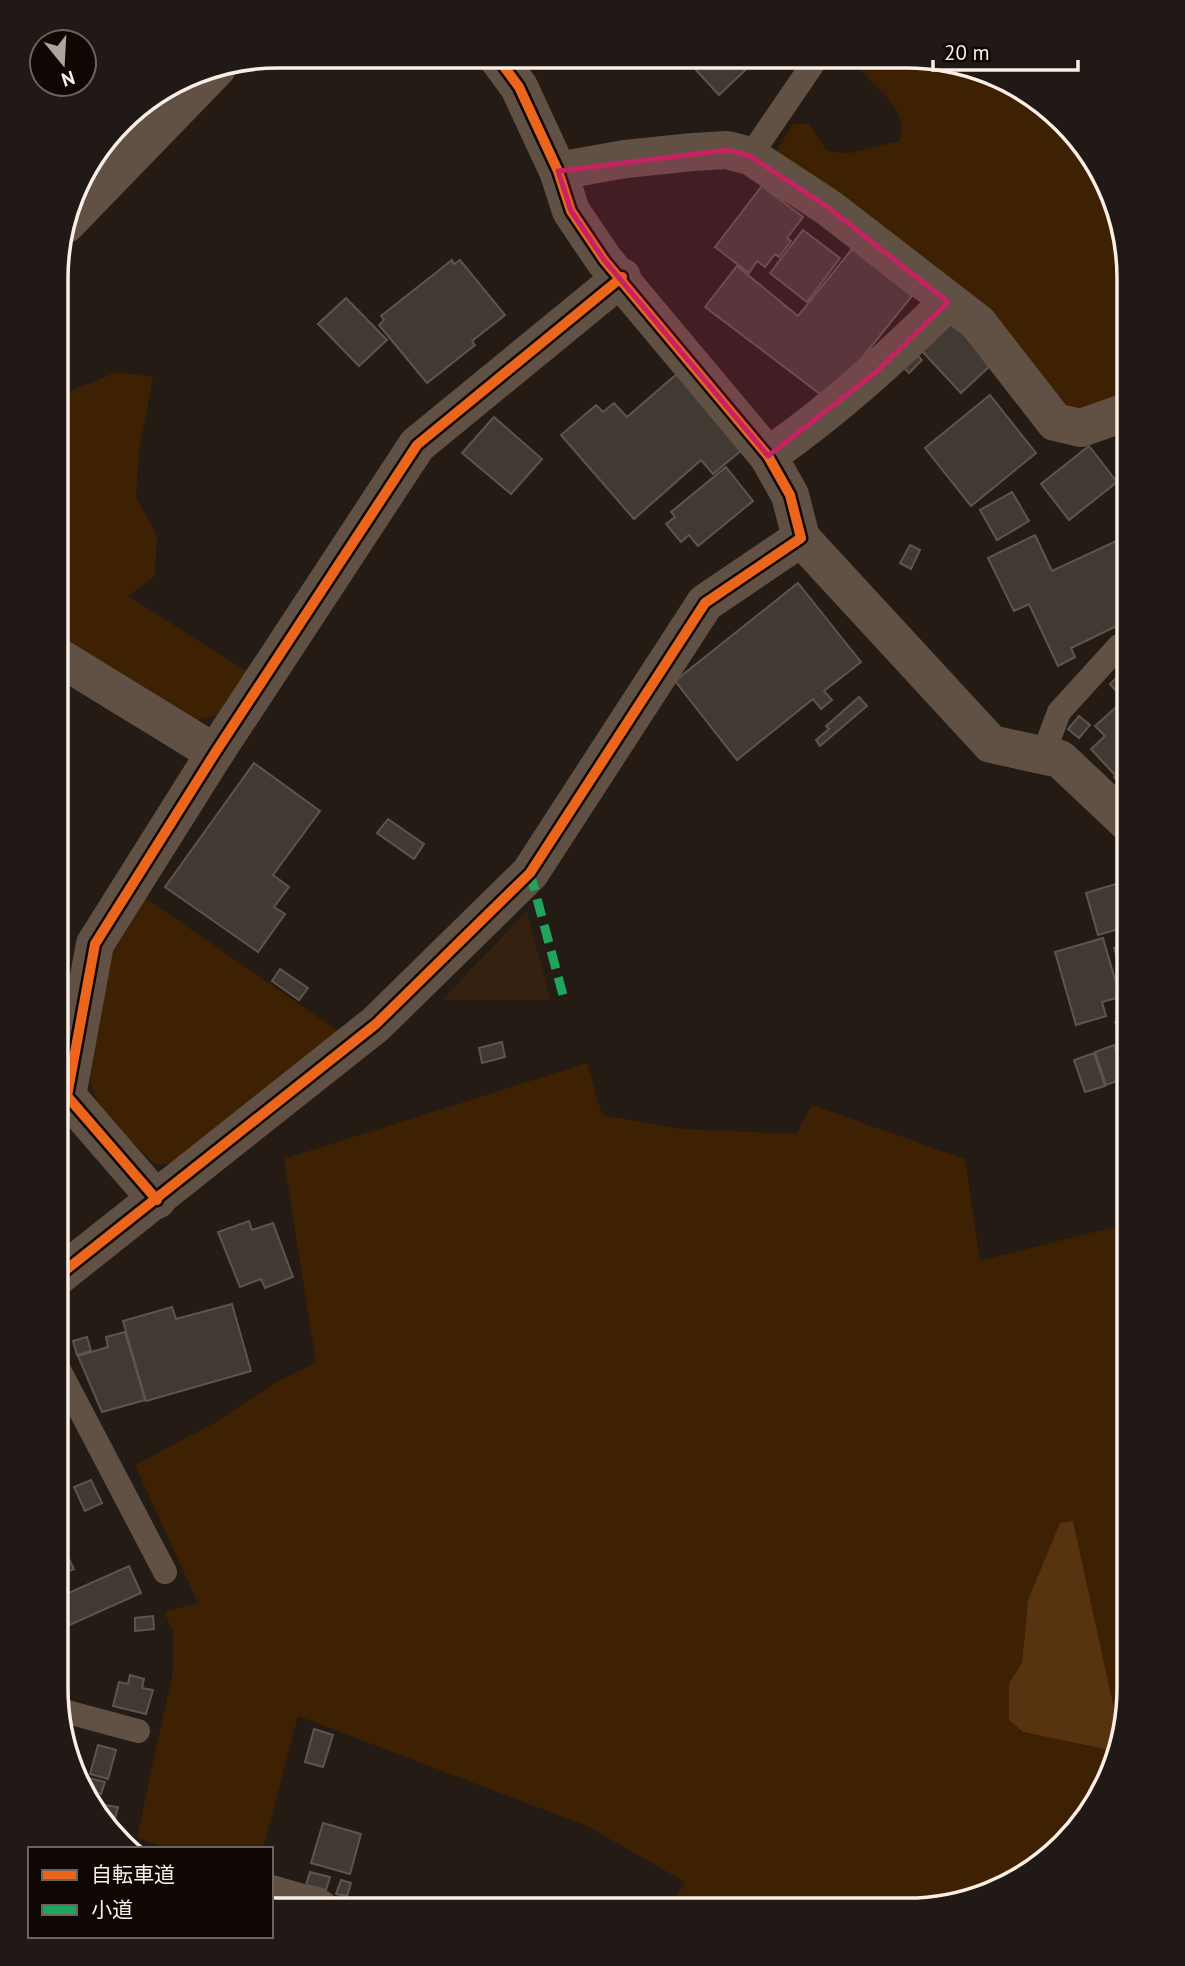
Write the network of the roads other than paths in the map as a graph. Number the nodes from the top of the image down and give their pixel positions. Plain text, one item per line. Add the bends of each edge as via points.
1 (505, 68) edge
2 (810, 68) edge
3 (204, 82) edge
4 (750, 156) junction
5 (558, 171) junction
6 (79, 210) edge
7 (622, 277) junction
8 (948, 302) junction
9 (1117, 415) edge
10 (768, 456) junction
11 (801, 538) junction
12 (1117, 648) edge
13 (68, 663) edge
14 (215, 753) junction
15 (1043, 755) junction
16 (1117, 812) edge
17 (68, 1091) edge
18 (68, 1097) edge
19 (156, 1200) junction
20 (68, 1268) edge
21 (68, 1387) edge
22 (165, 1572) dead end
23 (70, 1713) edge
24 (138, 1731) dead end

1 - 5 street via 520,87
2 - 4 lane
3 - 6 street
4 - 5 street via 727,150 693,152
4 - 8 street via 829,208
5 - 7 street via 571,211 604,260
7 - 10 street
7 - 14 street via 417,445
8 - 9 street via 978,323 1055,422 1081,428
8 - 10 street via 818,422
10 - 11 street via 790,495
11 - 15 street via 991,744
11 - 19 street via 705,603 530,873 376,1024
12 - 15 lane via 1059,712
13 - 14 street
14 - 17 street via 95,944
15 - 16 street via 1060,759
18 - 19 street
19 - 20 street
21 - 22 lane
23 - 24 lane

